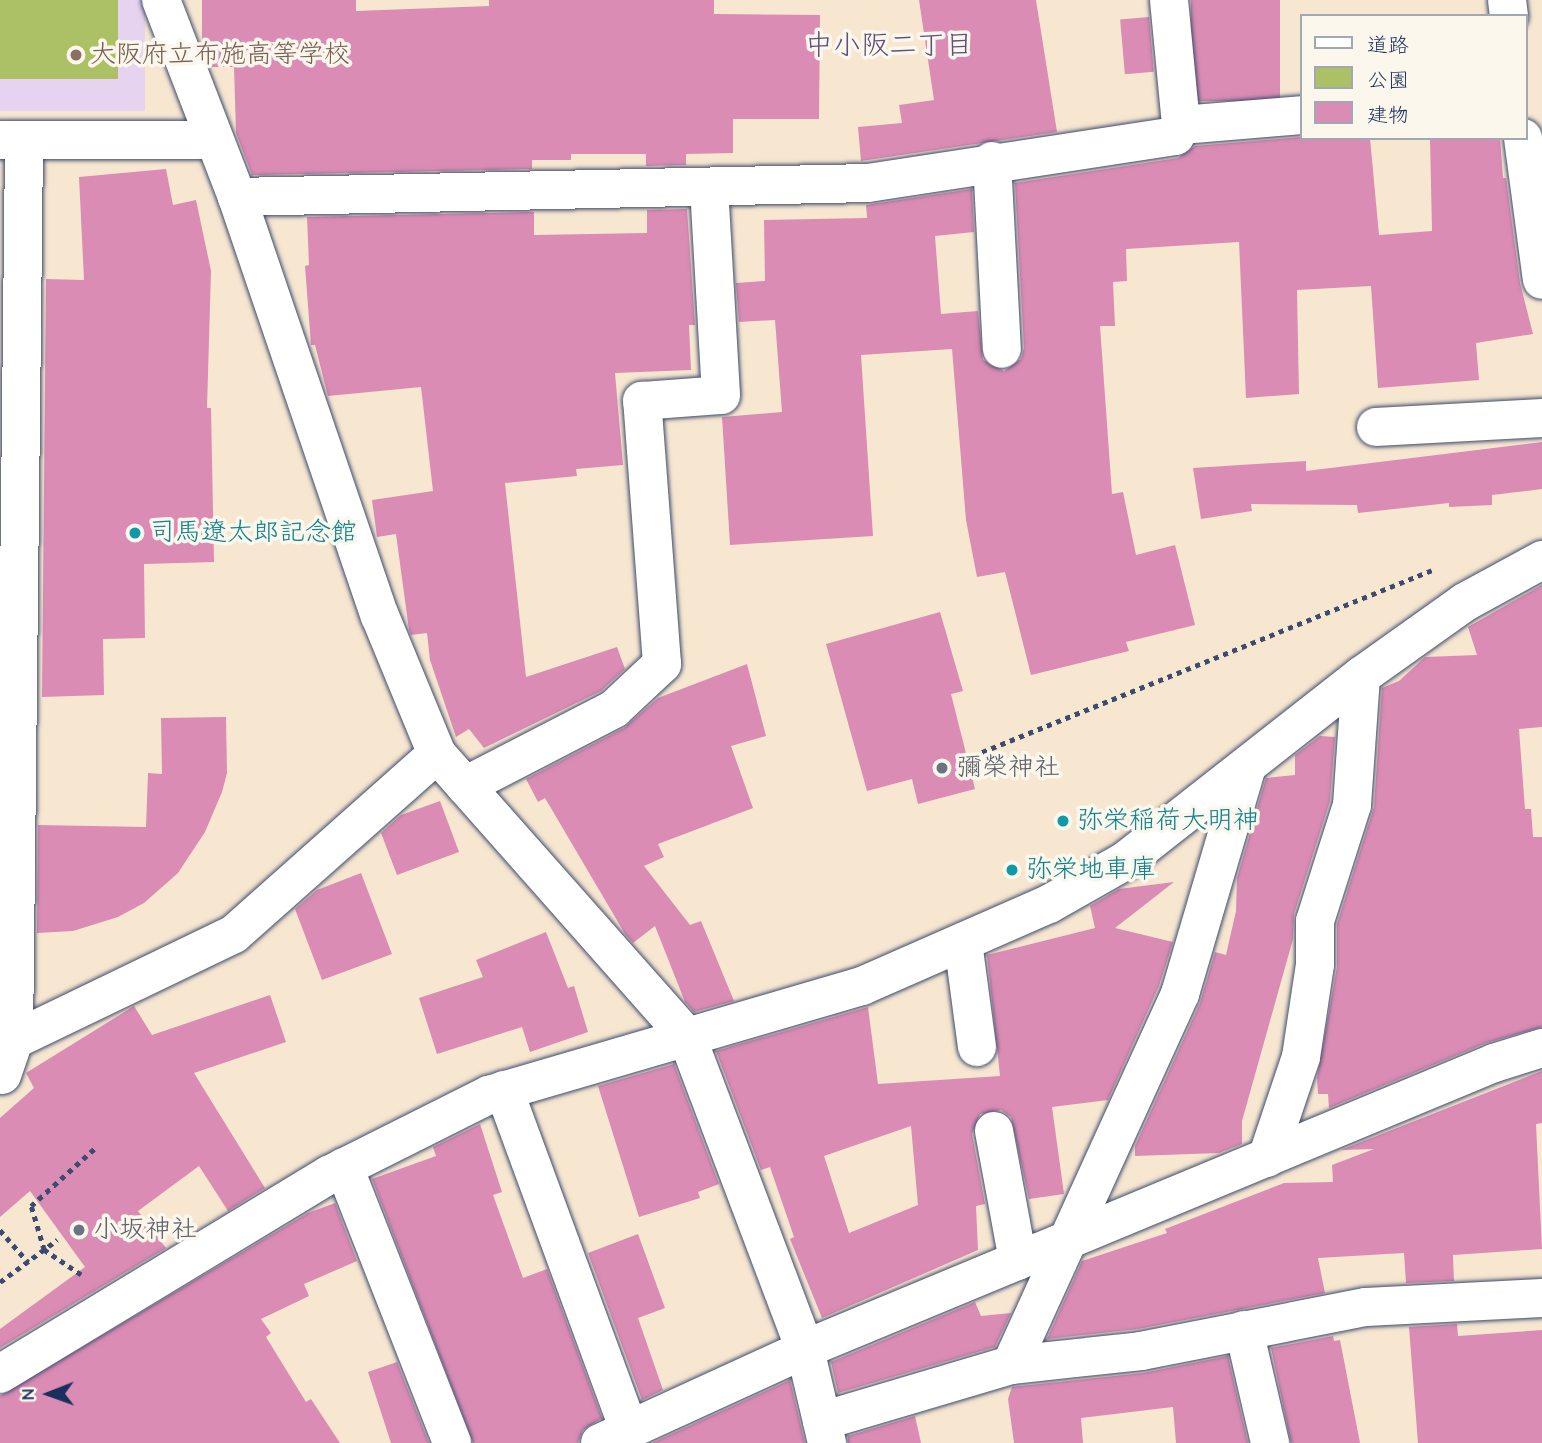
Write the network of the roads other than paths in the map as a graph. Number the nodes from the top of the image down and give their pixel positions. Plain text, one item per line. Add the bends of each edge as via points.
1 (161, 0) edge
2 (1169, 0) edge
3 (1300, 115) edge
4 (1181, 125) junction
5 (12, 140) edge
6 (213, 140) junction
7 (1523, 140) edge
8 (992, 162) junction
9 (709, 187) junction
10 (237, 197) junction
11 (1542, 280) edge
12 (1002, 349) dead end
13 (1542, 418) edge
14 (1376, 428) dead end
15 (1542, 560) edge
16 (1361, 676) junction
17 (437, 754) junction
18 (1247, 766) junction
19 (466, 786) junction
20 (963, 942) junction
21 (8, 988) edge
22 (687, 1037) junction
23 (977, 1047) dead end
24 (1542, 1048) edge
25 (8, 1057) edge
26 (504, 1090) junction
27 (994, 1130) dead end
28 (1267, 1158) junction
29 (344, 1167) junction
30 (1064, 1242) junction
31 (1018, 1261) junction
32 (1542, 1298) edge
33 (1244, 1330) junction
34 (804, 1349) junction
35 (1011, 1364) junction
36 (0, 1374) edge
37 (825, 1432) edge
38 (614, 1436) edge
39 (452, 1443) edge
40 (1269, 1443) edge

1 - 6 street
2 - 4 street
3 - 4 street
4 - 8 street via 1175,136
5 - 6 street
5 - 21 street
6 - 10 street
7 - 11 street
8 - 9 street via 868,183
8 - 12 street
9 - 10 street
9 - 19 street via 721,395 642,401 662,664 614,709
10 - 17 street via 380,616
13 - 14 street
15 - 16 street via 1465,602
16 - 18 street
16 - 28 street via 1352,805 1314,921 1315,964 1301,1057
17 - 19 street
17 - 25 street via 234,934
18 - 20 street via 1125,861 1049,904
18 - 30 street via 1180,993
19 - 22 street
20 - 22 street via 862,986
20 - 23 street
21 - 25 street
22 - 26 street
22 - 34 street
24 - 28 street via 1494,1063
26 - 29 street
26 - 38 street
27 - 31 street
28 - 30 street
29 - 36 street
29 - 39 street
30 - 31 street
30 - 35 street
31 - 34 street
32 - 33 street via 1366,1307
33 - 35 street via 1141,1351
33 - 40 street
34 - 37 street
34 - 38 street
35 - 37 street

